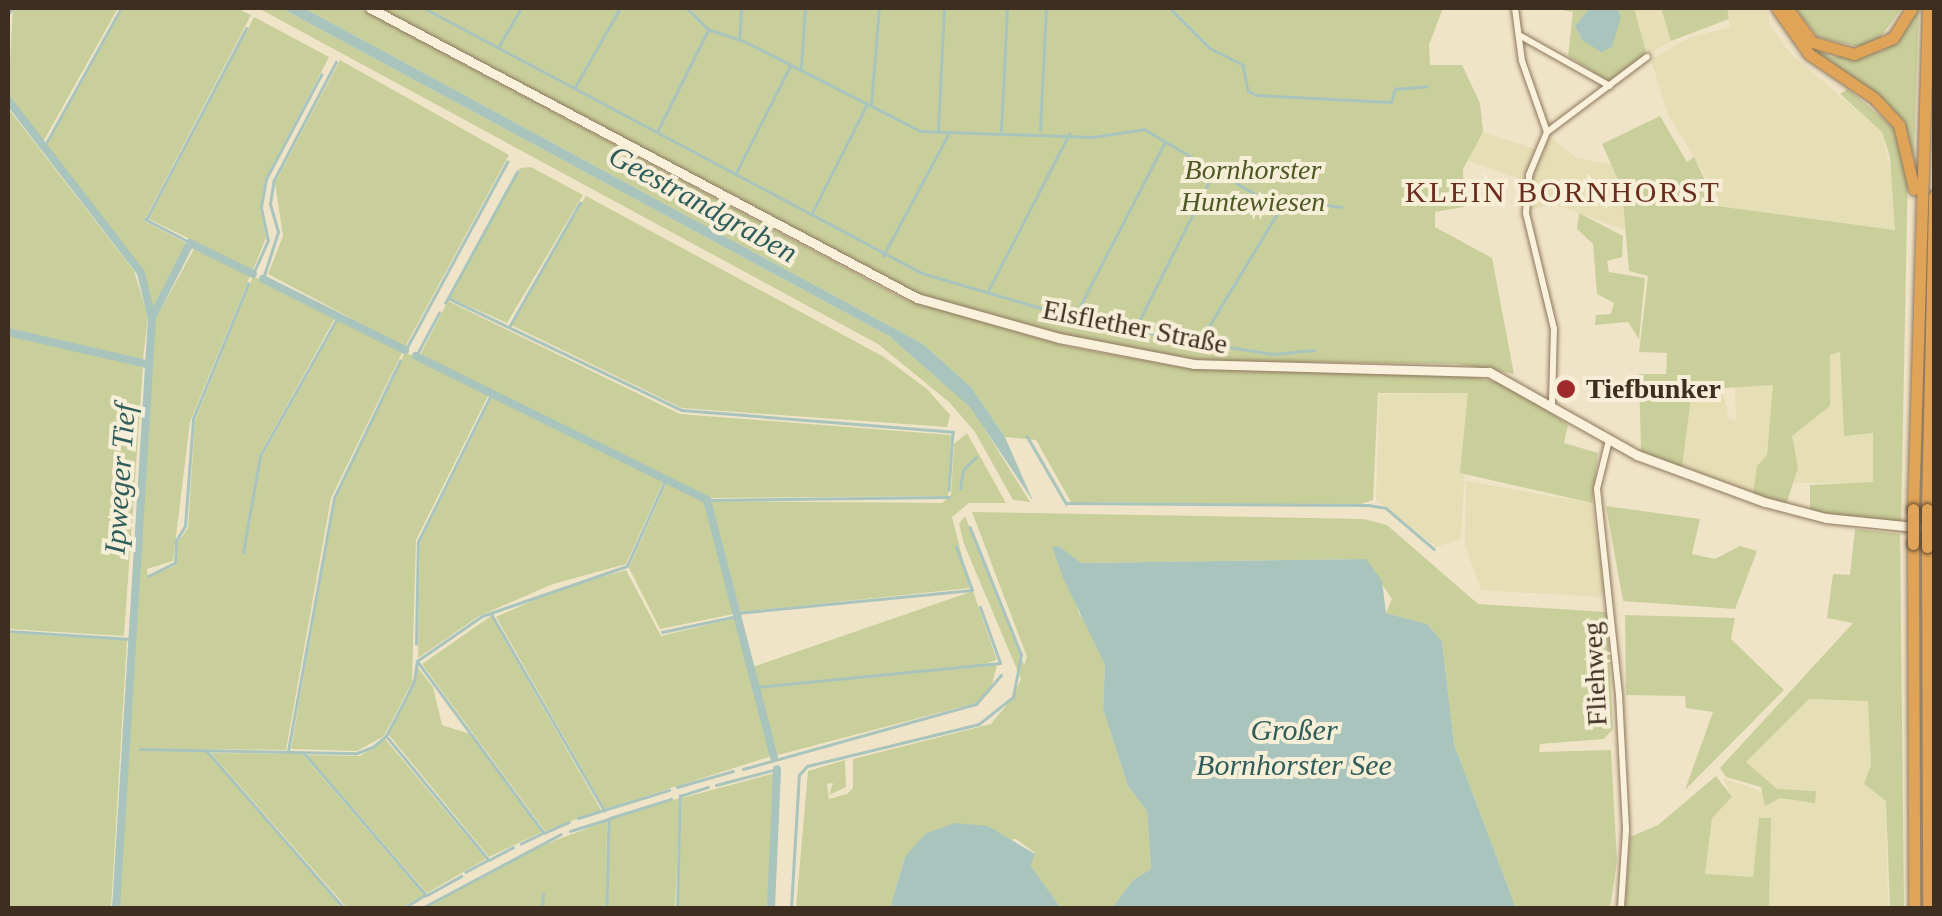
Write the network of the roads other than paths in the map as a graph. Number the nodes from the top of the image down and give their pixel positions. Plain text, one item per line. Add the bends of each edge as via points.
1 (370, 8) edge
2 (1515, 8) edge
3 (1778, 8) edge
4 (1787, 8) edge
5 (1912, 8) edge
6 (1928, 8) edge
7 (1519, 34) junction
8 (1647, 57) dead end
9 (1610, 86) junction
10 (1547, 132) junction
11 (1934, 196) edge
12 (1920, 217) junction
13 (1933, 264) edge
14 (1552, 403) junction
15 (1610, 440) junction
16 (1934, 529) edge
17 (1621, 908) edge
18 (1914, 908) edge
19 (1928, 908) edge

1 - 14 main road, Elsflether Straße via 917,298 1069,341 1194,364 1481,370
2 - 7 street
3 - 12 highway via 1809,54 1874,98 1899,125
4 - 5 highway via 1812,42 1854,54 1893,38
6 - 12 highway
7 - 9 street
7 - 10 street
8 - 9 street
9 - 10 street
10 - 14 street via 1529,174 1526,212 1554,329
11 - 13 highway
12 - 18 highway, bridge
13 - 19 highway, bridge
14 - 15 main road, Elsflether Straße
15 - 16 main road, Elsflether Straße via 1781,508
15 - 17 street, Fliehweg via 1597,489 1618,677 1626,830

